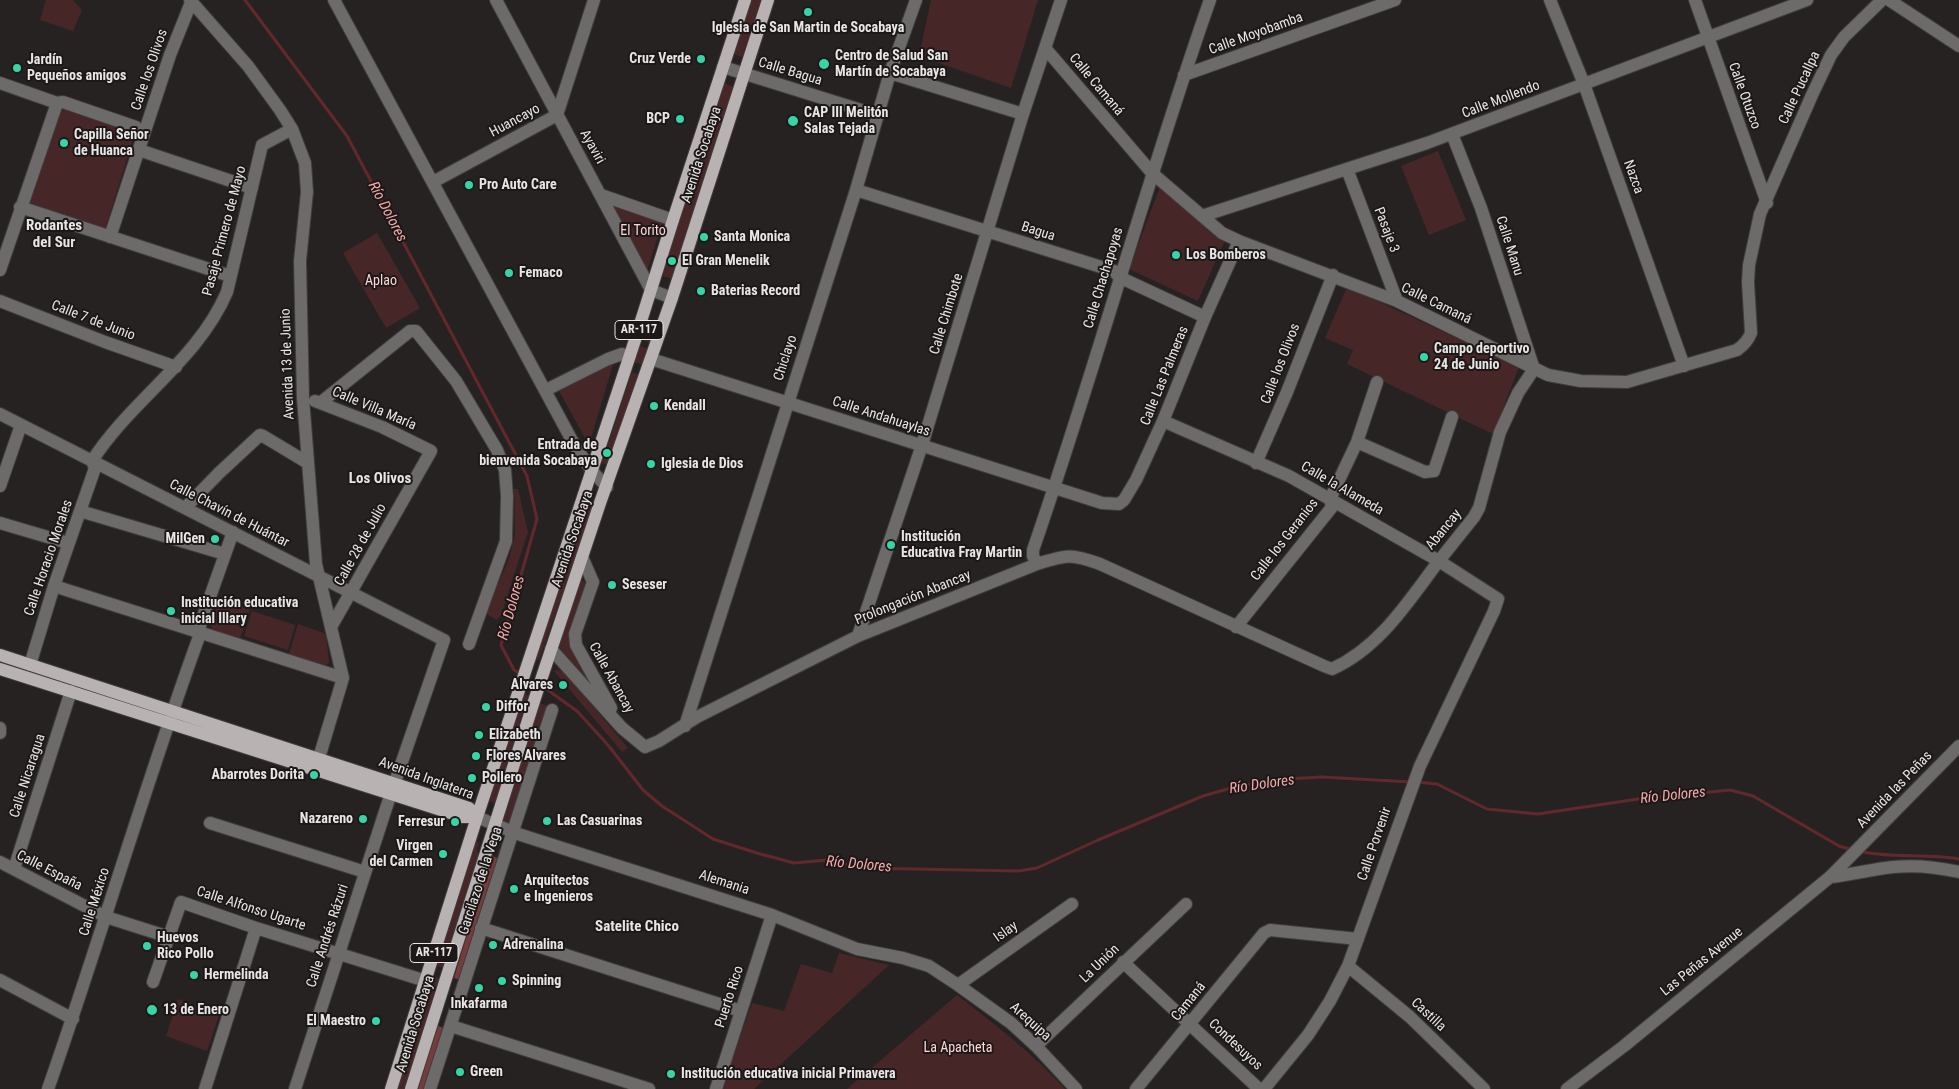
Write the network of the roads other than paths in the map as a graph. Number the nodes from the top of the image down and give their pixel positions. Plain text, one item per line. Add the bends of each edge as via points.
1 (191, 0) edge
2 (334, 0) edge
3 (496, 0) edge
4 (594, 0) edge
5 (745, 0) edge
6 (768, 0) edge
7 (916, 0) edge
8 (1061, 0) edge
9 (1210, 0) edge
10 (1395, 0) edge
11 (1550, 0) edge
12 (1695, 0) edge
13 (1807, 0) edge
14 (1882, 0) edge
15 (1889, 0) edge
16 (1707, 36) junction
17 (1959, 46) edge
18 (1045, 48) junction
19 (723, 67) junction
20 (890, 73) junction
21 (744, 74) junction
22 (1184, 75) junction
23 (0, 83) edge
24 (1584, 84) junction
25 (57, 103) junction
26 (1023, 114) junction
27 (557, 115) junction
28 (877, 115) junction
29 (136, 127) dead end
30 (292, 129) junction
31 (1452, 134) junction
32 (139, 150) junction
33 (1347, 169) junction
34 (1152, 173) junction
35 (433, 182) junction
36 (252, 188) junction
37 (856, 190) junction
38 (601, 194) junction
39 (1767, 202) junction
40 (20, 206) junction
41 (1202, 216) junction
42 (673, 220) junction
43 (988, 231) junction
44 (110, 237) junction
45 (1239, 241) junction
46 (0, 270) edge
47 (1333, 275) junction
48 (230, 276) junction
49 (1119, 277) junction
50 (651, 290) junction
51 (672, 298) junction
52 (1397, 300) junction
53 (0, 301) edge
54 (1205, 317) junction
55 (630, 356) junction
56 (651, 359) junction
57 (1684, 366) junction
58 (176, 367) junction
59 (1534, 370) junction
60 (1377, 382) dead end
61 (546, 390) junction
62 (303, 398) junction
63 (320, 403) junction
64 (788, 403) junction
65 (0, 414) edge
66 (1452, 417) dead end
67 (1164, 421) junction
68 (21, 425) junction
69 (1357, 442) junction
70 (922, 445) junction
71 (431, 451) joint
72 (92, 461) junction
73 (308, 463) junction
74 (1256, 463) junction
75 (592, 471) junction
76 (0, 486) edge
77 (607, 487) junction
78 (1055, 488) junction
79 (1330, 499) junction
80 (1102, 503) joint
81 (185, 508) junction
82 (80, 510) junction
83 (0, 523) edge
84 (232, 532) junction
85 (68, 543) junction
86 (225, 554) junction
87 (582, 557) junction
88 (1439, 561) junction
89 (1037, 564) junction
90 (318, 576) junction
91 (54, 586) junction
92 (352, 593) junction
93 (1498, 599) joint
94 (331, 627) junction
95 (1236, 627) junction
96 (200, 634) junction
97 (858, 636) junction
98 (444, 640) joint
99 (469, 644) dead end
100 (551, 649) junction
101 (0, 656) edge
102 (30, 665) junction
103 (1324, 666) joint
104 (0, 669) edge
105 (343, 678) junction
106 (71, 691) junction
107 (172, 710) junction
108 (552, 710) dead end
109 (168, 723) junction
110 (685, 726) junction
111 (0, 728) edge
112 (622, 728) junction
113 (0, 733) edge
114 (1959, 746) edge
115 (318, 758) junction
116 (393, 788) junction
117 (477, 817) junction
118 (210, 823) dead end
119 (494, 824) junction
120 (513, 832) junction
121 (1852, 854) joint
122 (0, 862) edge
123 (14, 869) junction
124 (364, 872) junction
125 (1959, 872) edge
126 (1830, 877) junction
127 (1072, 904) dead end
128 (1186, 904) dead end
129 (772, 915) junction
130 (106, 917) junction
131 (256, 928) junction
132 (481, 928) junction
133 (168, 937) junction
134 (1358, 939) junction
135 (339, 953) junction
136 (1123, 962) junction
137 (1348, 966) junction
138 (0, 980) edge
139 (426, 981) junction
140 (153, 982) dead end
141 (958, 985) junction
142 (741, 1011) junction
143 (73, 1019) junction
144 (1189, 1022) junction
145 (450, 1026) junction
146 (1036, 1046) junction
147 (48, 1089) edge
148 (205, 1089) edge
149 (295, 1089) edge
150 (391, 1089) edge
151 (411, 1089) edge
152 (430, 1089) edge
153 (649, 1089) edge
154 (716, 1089) edge
155 (1076, 1089) edge
156 (1136, 1089) edge
157 (1259, 1089) edge
158 (1264, 1089) edge
159 (1484, 1089) edge
160 (1567, 1089) edge

1 - 30 street, Avenida 13 de Junio via 248,66
1 - 32 street, Calle los Olivos
2 - 35 street
3 - 27 street, Ayaviri
4 - 27 street, Huancayo
5 - 19 main road, Avenida Socabaya / AR-117
6 - 21 main road, Avenida Socabaya / AR-117
7 - 20 street, Chiclayo
8 - 18 street, Calle Chimbote
9 - 22 street, Calle Chachapoyas
10 - 22 street, Calle Moyobamba
11 - 24 street, Nazca
12 - 16 street, Calle Otuzco
13 - 16 street, Calle Mollendo
14 - 39 street, Calle Pucallpa via 1844,37 1831,56
15 - 17 street
16 - 24 street, Calle Mollendo
16 - 39 street, Calle Otuzco
18 - 26 street, Calle Chimbote
18 - 34 street, Calle Camaná
19 - 21 street, Calle Bagua
19 - 42 main road, Avenida Socabaya / AR-117
20 - 26 street
20 - 28 street, Chiclayo
21 - 28 street, Calle Bagua
21 - 51 main road, Avenida Socabaya / AR-117
22 - 34 street, Calle Chachapoyas
23 - 25 street
24 - 31 street, Calle Mollendo
24 - 57 street, Nazca
25 - 29 street via 63,102
25 - 40 street
26 - 43 street, Calle Chimbote
27 - 35 street, Huancayo
27 - 38 street, Ayaviri
28 - 37 street, Chiclayo
30 - 36 street, Pasaje Primero de Mayo via 262,145
30 - 62 street, Avenida 13 de Junio via 307,179 300,260
31 - 33 street, Calle Mollendo
31 - 59 street, Calle Manu via 1481,208
32 - 36 street
32 - 44 street, Calle los Olivos
33 - 41 street, Calle Mollendo
33 - 52 street, Pasaje 3
34 - 41 street, Calle Camaná
34 - 49 street, Calle Chachapoyas
35 - 61 street
36 - 48 street, Pasaje Primero de Mayo
37 - 43 street, Bagua
37 - 64 street, Chiclayo
38 - 42 street
38 - 50 street, Ayaviri
39 - 57 street, Calle Camaná via 1760,214 1749,265 1749,339 1737,350
40 - 44 street
40 - 46 street
41 - 45 street, Calle Camaná via 1222,233
42 - 50 main road, Avenida Socabaya / AR-117
43 - 49 street, Bagua via 1114,272
43 - 70 street, Calle Chimbote
44 - 48 street
45 - 47 street, Calle Camaná
45 - 54 street, Calle Las Palmeras
47 - 52 street, Calle Camaná
47 - 74 street, Calle los Olivos
48 - 58 street, Pasaje Primero de Mayo via 222,305
49 - 54 street, Bagua
49 - 78 street, Calle Chachapoyas
50 - 51 street
50 - 55 main road, Avenida Socabaya / AR-117
51 - 56 main road, Avenida Socabaya / AR-117
52 - 59 street, Calle Camaná
53 - 58 street, Calle 7 de Junio
54 - 67 street, Calle Las Palmeras
55 - 61 street via 622,354 608,359
55 - 75 main road, Avenida Socabaya / AR-117
56 - 64 street, Calle Andahuaylas
56 - 77 main road, Avenida Socabaya / AR-117
57 - 59 street, Calle Camaná via 1627,382 1580,381
58 - 72 street, Pasaje Primero de Mayo via 106,440
59 - 88 street, Abancay via 1518,393 1500,432 1479,508
60 - 69 street, Calle los Geranios
61 - 75 street
62 - 63 street, Calle Villa María
62 - 73 street, Avenida 13 de Junio
63 - 71 street, Calle Villa María via 382,427
63 - 99 street via 410,331 416,331 456,381 502,460 507,496 506,541
64 - 70 street, Calle Andahuaylas
64 - 110 street, Chiclayo
65 - 68 street, Calle Chavín de Huántar
66 - 69 street via 1434,471 1425,472
67 - 74 street, Calle la Alameda
67 - 80 street, Calle Las Palmeras via 1124,500 1119,504
68 - 72 street, Calle Chavín de Huántar
68 - 76 street
69 - 79 street, Calle los Geranios
70 - 78 street, Calle Andahuaylas
70 - 97 street, Calle Chimbote
71 - 92 street, Calle 28 de Julio
72 - 81 street, Calle Chavín de Huántar
72 - 82 street, Calle Horacio Morales via 95,468
73 - 81 street via 260,435
73 - 90 street, Avenida 13 de Junio
74 - 79 street, Calle la Alameda via 1289,476
75 - 77 street
75 - 117 main road, Avenida Socabaya / AR-117
77 - 87 main road, Avenida Socabaya / AR-117
78 - 80 street, Calle Andahuaylas
78 - 89 street, Calle Chachapoyas via 1033,550
79 - 88 street, Calle la Alameda
79 - 95 street, Calle los Geranios via 1332,507
81 - 84 street, Calle Chavín de Huántar
82 - 85 street, Calle Horacio Morales
82 - 86 street
83 - 85 street
84 - 86 street, Calle México
84 - 90 street, Calle Chavín de Huántar
85 - 91 street, Calle Horacio Morales
86 - 96 street, Calle México via 200,625
87 - 100 main road, Avenida Socabaya / AR-117
87 - 112 street, Calle Abancay via 593,582 575,634 576,645
88 - 93 street, Calle la Alameda
88 - 103 street, Abancay via 1396,618 1369,645 1338,667
89 - 95 street, Prolongación Abancay via 1064,556 1080,556
89 - 97 street, Prolongación Abancay
90 - 92 street, Calle Chavín de Huántar
90 - 94 street, Avenida 13 de Junio
91 - 96 street
91 - 102 street, Calle Horacio Morales
92 - 94 street, Calle 28 de Julio
92 - 98 street, Calle Chavín de Huántar
93 - 134 street, Calle Porvenir via 1408,795
94 - 105 street, Avenida 13 de Junio
95 - 103 street, Prolongación Abancay
96 - 105 street
96 - 107 street, Calle México
97 - 110 street, Prolongación Abancay via 696,717
98 - 116 street, Calle Andrés Rázuri
100 - 112 street, Prolongación Abancay
100 - 119 main road, Avenida Socabaya / AR-117
101 - 102 main road, Avenida Inglaterra
102 - 107 main road, Avenida Inglaterra
104 - 106 main road, Avenida Inglaterra
105 - 115 street
106 - 109 main road, Avenida Inglaterra
106 - 123 street, Calle Nicaragua
107 - 109 street, Calle México
107 - 115 main road, Avenida Inglaterra
108 - 120 street, Garcilazo de la Vega
109 - 116 main road, Avenida Inglaterra
109 - 130 street, Calle México
110 - 112 street, Prolongación Abancay via 645,747
111 - 113 street
114 - 121 street, Avenida las Peñas
115 - 116 main road, Avenida Inglaterra
116 - 117 main road, Avenida Inglaterra via 463,817
116 - 124 street, Calle Andrés Rázuri
117 - 119 street, Alemania
117 - 139 main road, Avenida Socabaya / AR-117
118 - 124 street
119 - 120 street, Alemania
119 - 151 main road, Avenida Socabaya / AR-117
120 - 129 street, Alemania
120 - 132 street, Garcilazo de la Vega
121 - 126 street, Las Peñas Avenue
122 - 123 street, Calle España
123 - 130 street, Calle España
124 - 135 street, Calle Andrés Rázuri
125 - 126 street via 1930,866 1893,867
126 - 160 street, Las Peñas Avenue
127 - 141 street, Islay
128 - 136 street, La Unión
129 - 141 street, Alemania via 857,949 929,966
129 - 142 street, Puerto Rico
130 - 133 street, Calle España
130 - 143 street, Calle México
131 - 133 street, Calle Alfonso Ugarte via 181,902
131 - 135 street, Calle Alfonso Ugarte
131 - 148 street
132 - 142 street
132 - 145 street, Garcilazo de la Vega
133 - 140 street
134 - 137 street, Calle Porvenir
134 - 144 street, Camaná via 1270,930 1264,933
135 - 139 street, Calle Alfonso Ugarte
135 - 149 street, Calle Andrés Rázuri
136 - 144 street, Condesuyos
136 - 146 street, La Unión
137 - 158 street, Calle Porvenir via 1308,1035
137 - 159 street, Castilla via 1410,1017
138 - 143 street
139 - 150 main road, Avenida Socabaya / AR-117
141 - 146 street, Arequipa via 1011,1023
142 - 154 street, Puerto Rico
143 - 147 street, Calle México
144 - 156 street, Camaná via 1186,1030
144 - 157 street, Condesuyos
145 - 152 street, Garcilazo de la Vega
145 - 153 street
146 - 155 street, Arequipa

